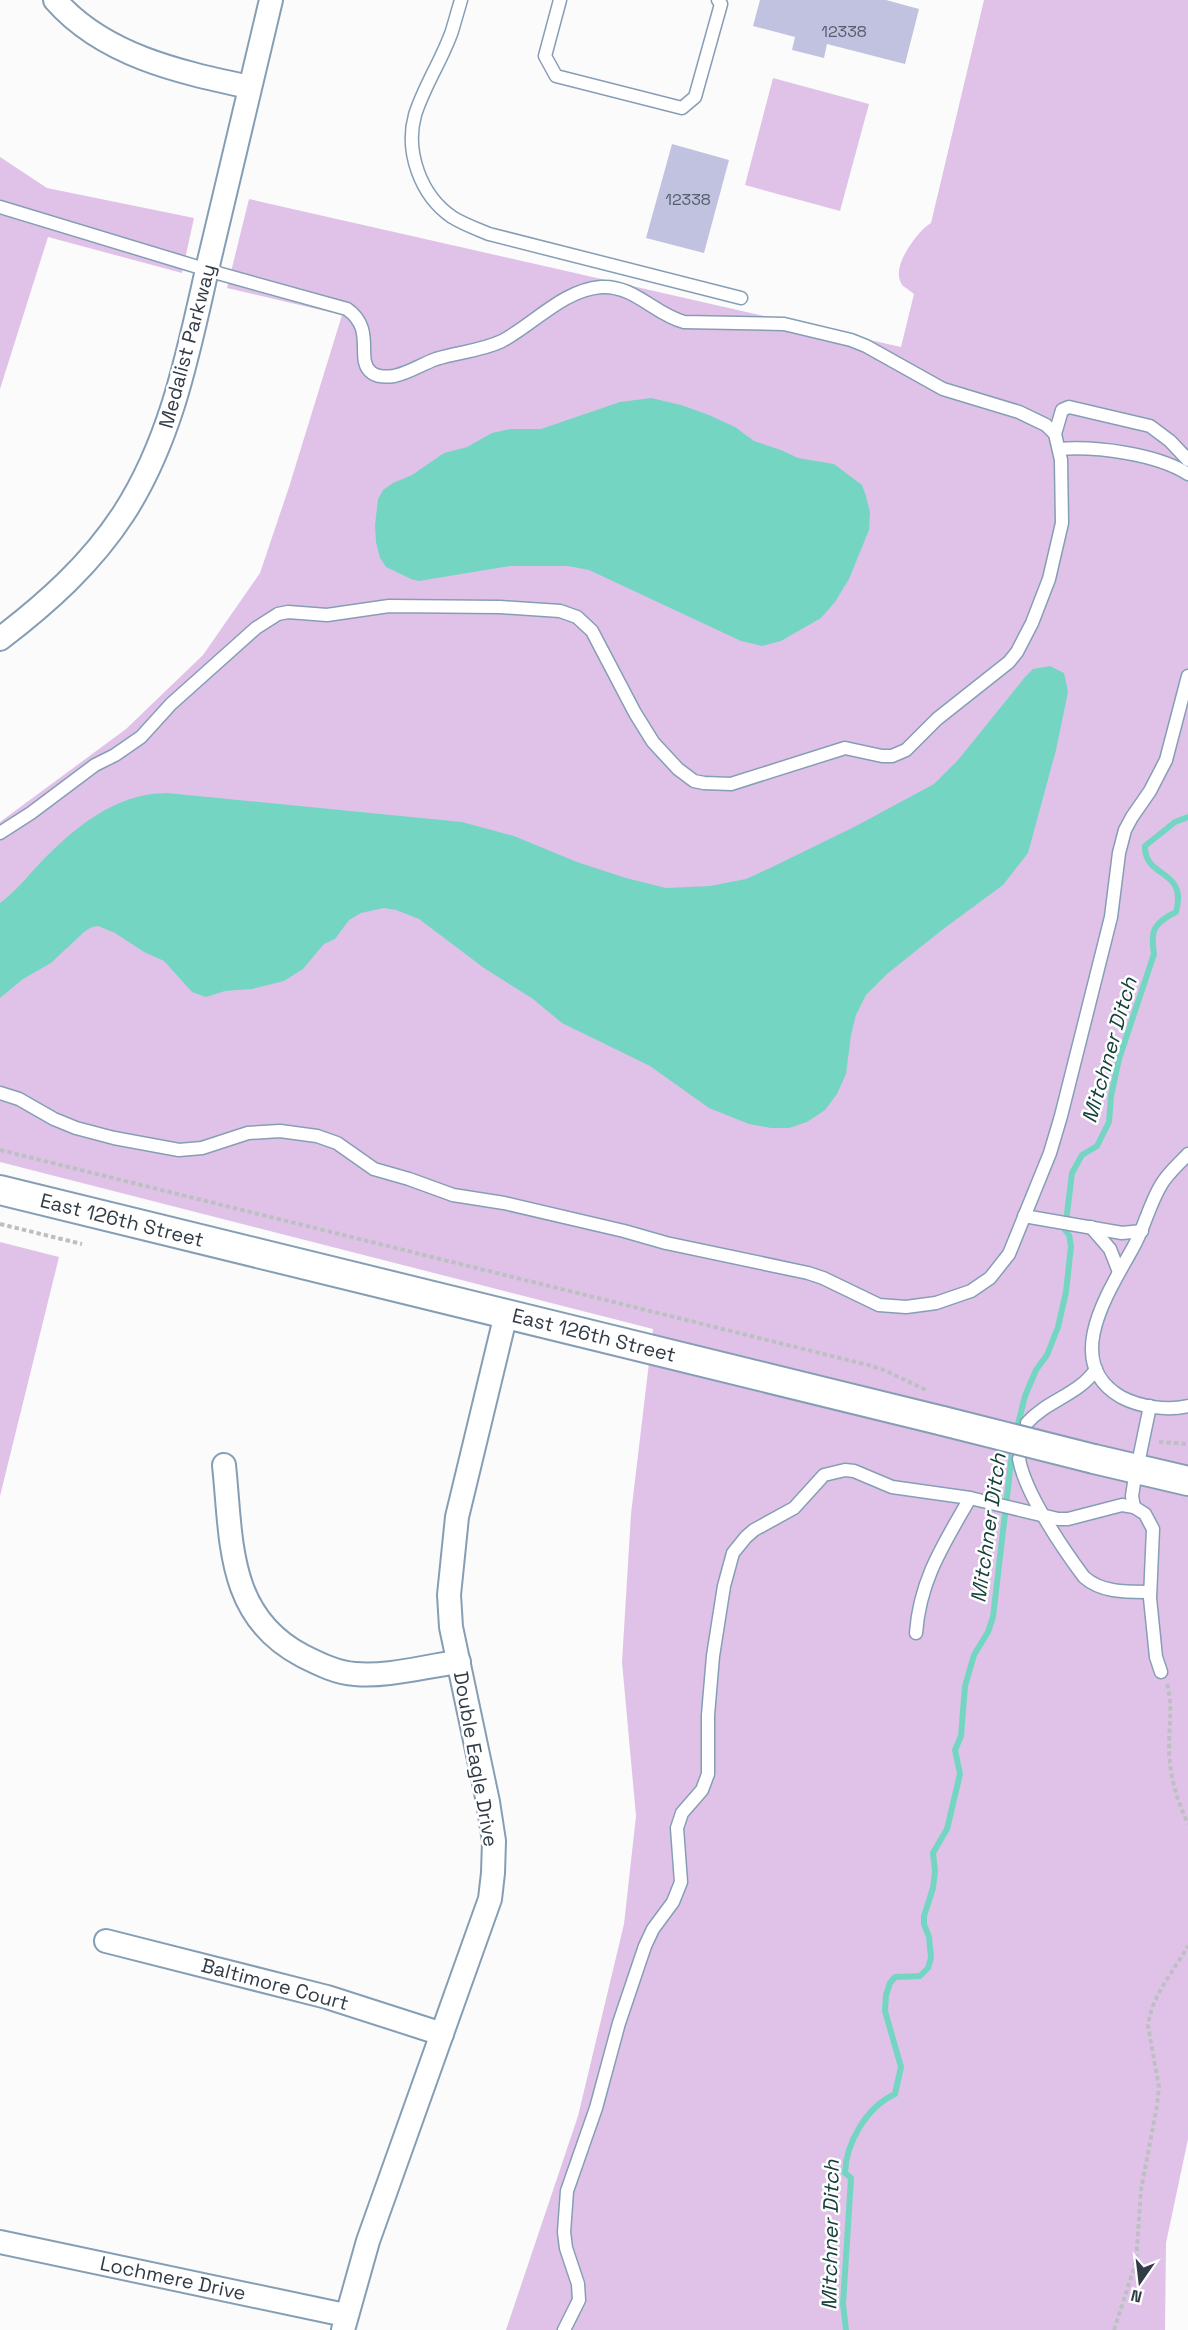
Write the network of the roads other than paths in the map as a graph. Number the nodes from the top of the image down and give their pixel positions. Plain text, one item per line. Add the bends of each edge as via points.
1 (55, 0) edge
2 (271, 0) edge
3 (461, 0) edge
4 (560, 0) edge
5 (718, 0) edge
6 (249, 87) junction
7 (0, 207) edge
8 (207, 269) junction
9 (741, 297) dead end
10 (1055, 434) junction
11 (1059, 449) junction
12 (1188, 460) edge
13 (1188, 474) edge
14 (0, 639) edge
15 (1188, 676) edge
16 (0, 833) edge
17 (0, 1092) edge
18 (1188, 1154) edge
19 (0, 1190) edge
20 (1024, 1216) junction
21 (1091, 1227) junction
22 (1142, 1231) junction
23 (1119, 1272) junction
24 (506, 1314) junction
25 (1096, 1369) junction
26 (1150, 1406) junction
27 (1188, 1406) edge
28 (1027, 1423) dead end
29 (1019, 1459) dead end
30 (224, 1465) dead end
31 (1137, 1469) junction
32 (1188, 1481) edge
33 (970, 1498) junction
34 (1134, 1507) junction
35 (1046, 1517) junction
36 (1150, 1592) junction
37 (916, 1633) dead end
38 (459, 1662) junction
39 (1161, 1672) road end
40 (106, 1941) dead end
41 (442, 2034) junction
42 (0, 2241) edge
43 (344, 2323) edge
44 (564, 2330) edge

1 - 6 street via 94,34 124,51 173,69
2 - 6 street, Medalist Parkway
3 - 9 lane via 413,128 415,165 422,182 443,210 489,234
4 - 5 lane via 545,56 556,76 682,108 695,97 721,4
6 - 8 street, Medalist Parkway
7 - 8 lane
8 - 10 lane via 347,309 360,321 365,362 377,375 401,374 439,358 492,345 580,291 613,288 641,298 684,322 784,324 851,340 943,389 1019,412
8 - 14 street, Medalist Parkway via 172,412 149,470 94,555 57,593
10 - 11 lane
10 - 12 lane via 1062,410 1087,410 1150,426
11 - 13 lane via 1126,454 1167,464
11 - 16 lane via 1060,538 1049,579 1025,639 998,673 937,718 899,754 882,756 845,748 731,784 704,783 678,769 653,742 592,631 577,617 500,607 389,606 327,615 288,612 256,628 171,704 141,737
15 - 20 lane via 1166,760 1131,817 1122,840 1111,917 1064,1105 1050,1153
17 - 20 lane via 76,1128 179,1150 202,1148 248,1133 280,1131 317,1136 337,1143 374,1169 453,1195 504,1203 808,1273 888,1307 936,1303 981,1285 1009,1254
18 - 22 lane via 1161,1185
19 - 24 street, East 126th Street
20 - 21 lane
21 - 22 lane via 1122,1233
21 - 23 lane via 1110,1249
22 - 23 lane
23 - 25 lane via 1097,1322 1092,1345
24 - 31 street, East 126th Street, bridge
24 - 38 street, Double Eagle Drive via 453,1545 449,1595
25 - 26 lane via 1116,1394
25 - 28 lane via 1089,1380
26 - 27 lane
26 - 31 lane
29 - 35 lane
30 - 38 street via 239,1582 255,1614 271,1633 294,1652 354,1675
31 - 32 street, East 126th Street
31 - 34 lane
33 - 35 lane
33 - 37 lane via 930,1568
33 - 44 lane via 892,1487 855,1471 833,1471 815,1483 794,1508 746,1537 733,1553 714,1647 708,1774 676,1828 681,1882 645,1946 567,2191 564,2232 579,2300
34 - 35 lane via 1122,1506 1068,1519
34 - 36 lane via 1145,1514 1153,1529
35 - 36 lane via 1092,1584 1118,1591
36 - 39 lane
38 - 41 street, Double Eagle Drive via 488,1802 494,1841 493,1873 490,1899
40 - 41 street, Baltimore Court via 327,1997
41 - 43 street, Double Eagle Drive via 368,2241
42 - 43 street, Lochmere Drive

